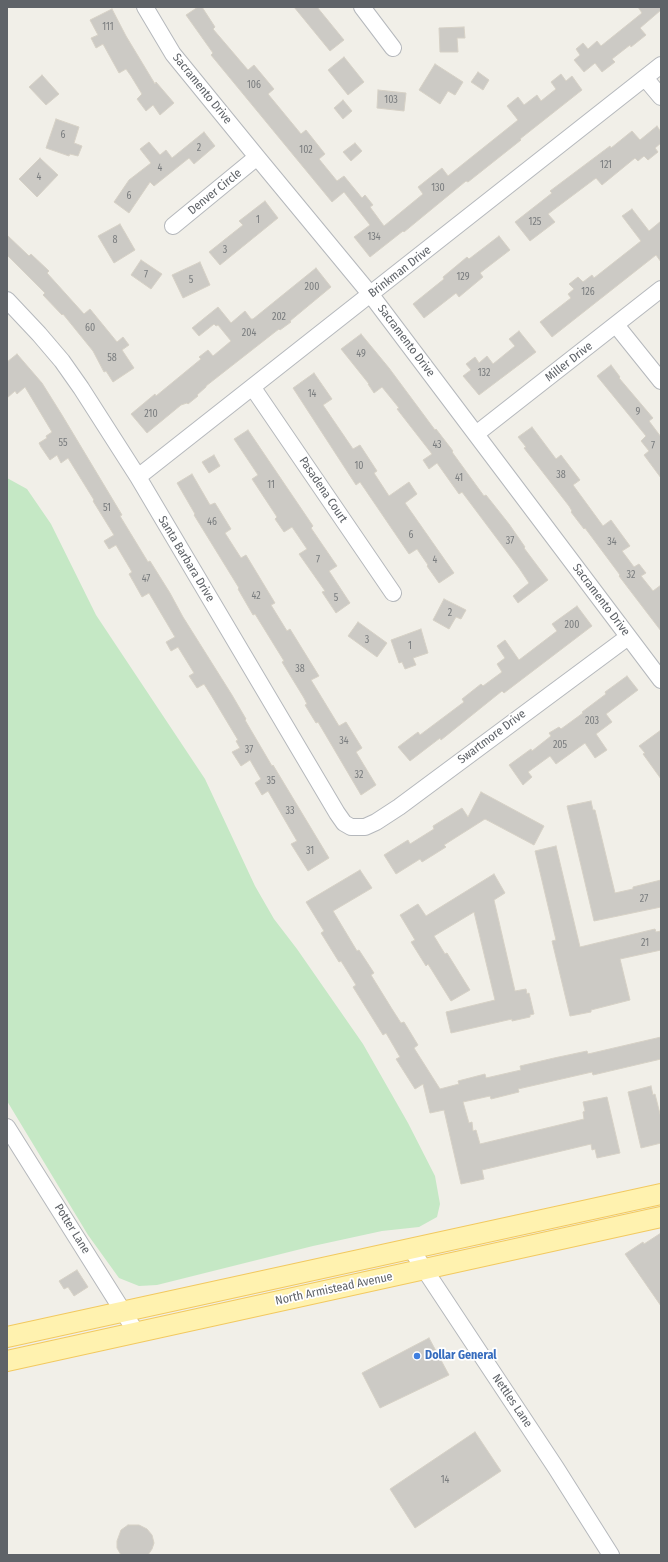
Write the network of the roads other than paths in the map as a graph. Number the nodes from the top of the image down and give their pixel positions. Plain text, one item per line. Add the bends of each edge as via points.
1 (145, 7) edge
2 (362, 7) edge
3 (394, 48) dead end
4 (661, 65) edge
5 (645, 78) junction
6 (661, 98) edge
7 (257, 158) junction
8 (173, 226) dead end
9 (661, 289) edge
10 (371, 295) junction
11 (7, 300) edge
12 (616, 325) junction
13 (661, 381) edge
14 (253, 388) junction
15 (476, 434) junction
16 (138, 477) junction
17 (393, 593) dead end
18 (628, 637) junction
19 (661, 680) edge
20 (351, 827) joint
21 (7, 1127) edge
22 (661, 1194) edge
23 (661, 1216) edge
24 (411, 1249) junction
25 (424, 1269) junction
26 (124, 1312) junction
27 (136, 1332) junction
28 (7, 1337) edge
29 (7, 1361) edge
30 (611, 1555) edge

1 - 7 street, Sacramento Drive via 173,54
2 - 3 street
4 - 5 street, Brinkman Drive
5 - 6 street
5 - 10 street, Brinkman Drive
7 - 8 street, Denver Circle
7 - 10 street, Sacramento Drive
9 - 12 street, Miller Drive
10 - 14 street, Brinkman Drive
10 - 15 street, Sacramento Drive
11 - 16 street, Santa Barbara Drive via 62,361
12 - 13 street
12 - 15 street, Miller Drive
14 - 16 street, Brinkman Drive
14 - 17 street, Pasadena Court
15 - 18 street, Sacramento Drive
16 - 20 street, Santa Barbara Drive via 337,813 344,823
18 - 19 street, Sacramento Drive
18 - 20 street, Swartmore Drive via 399,807 365,827
21 - 26 street, Potter Lane
22 - 24 main road, North Armistead Avenue
23 - 25 main road, North Armistead Avenue
24 - 25 street, Nettles Lane
24 - 26 main road, North Armistead Avenue
25 - 27 main road, North Armistead Avenue
25 - 30 street, Nettles Lane
26 - 27 street, Potter Lane
26 - 28 main road, North Armistead Avenue
27 - 29 main road, North Armistead Avenue

